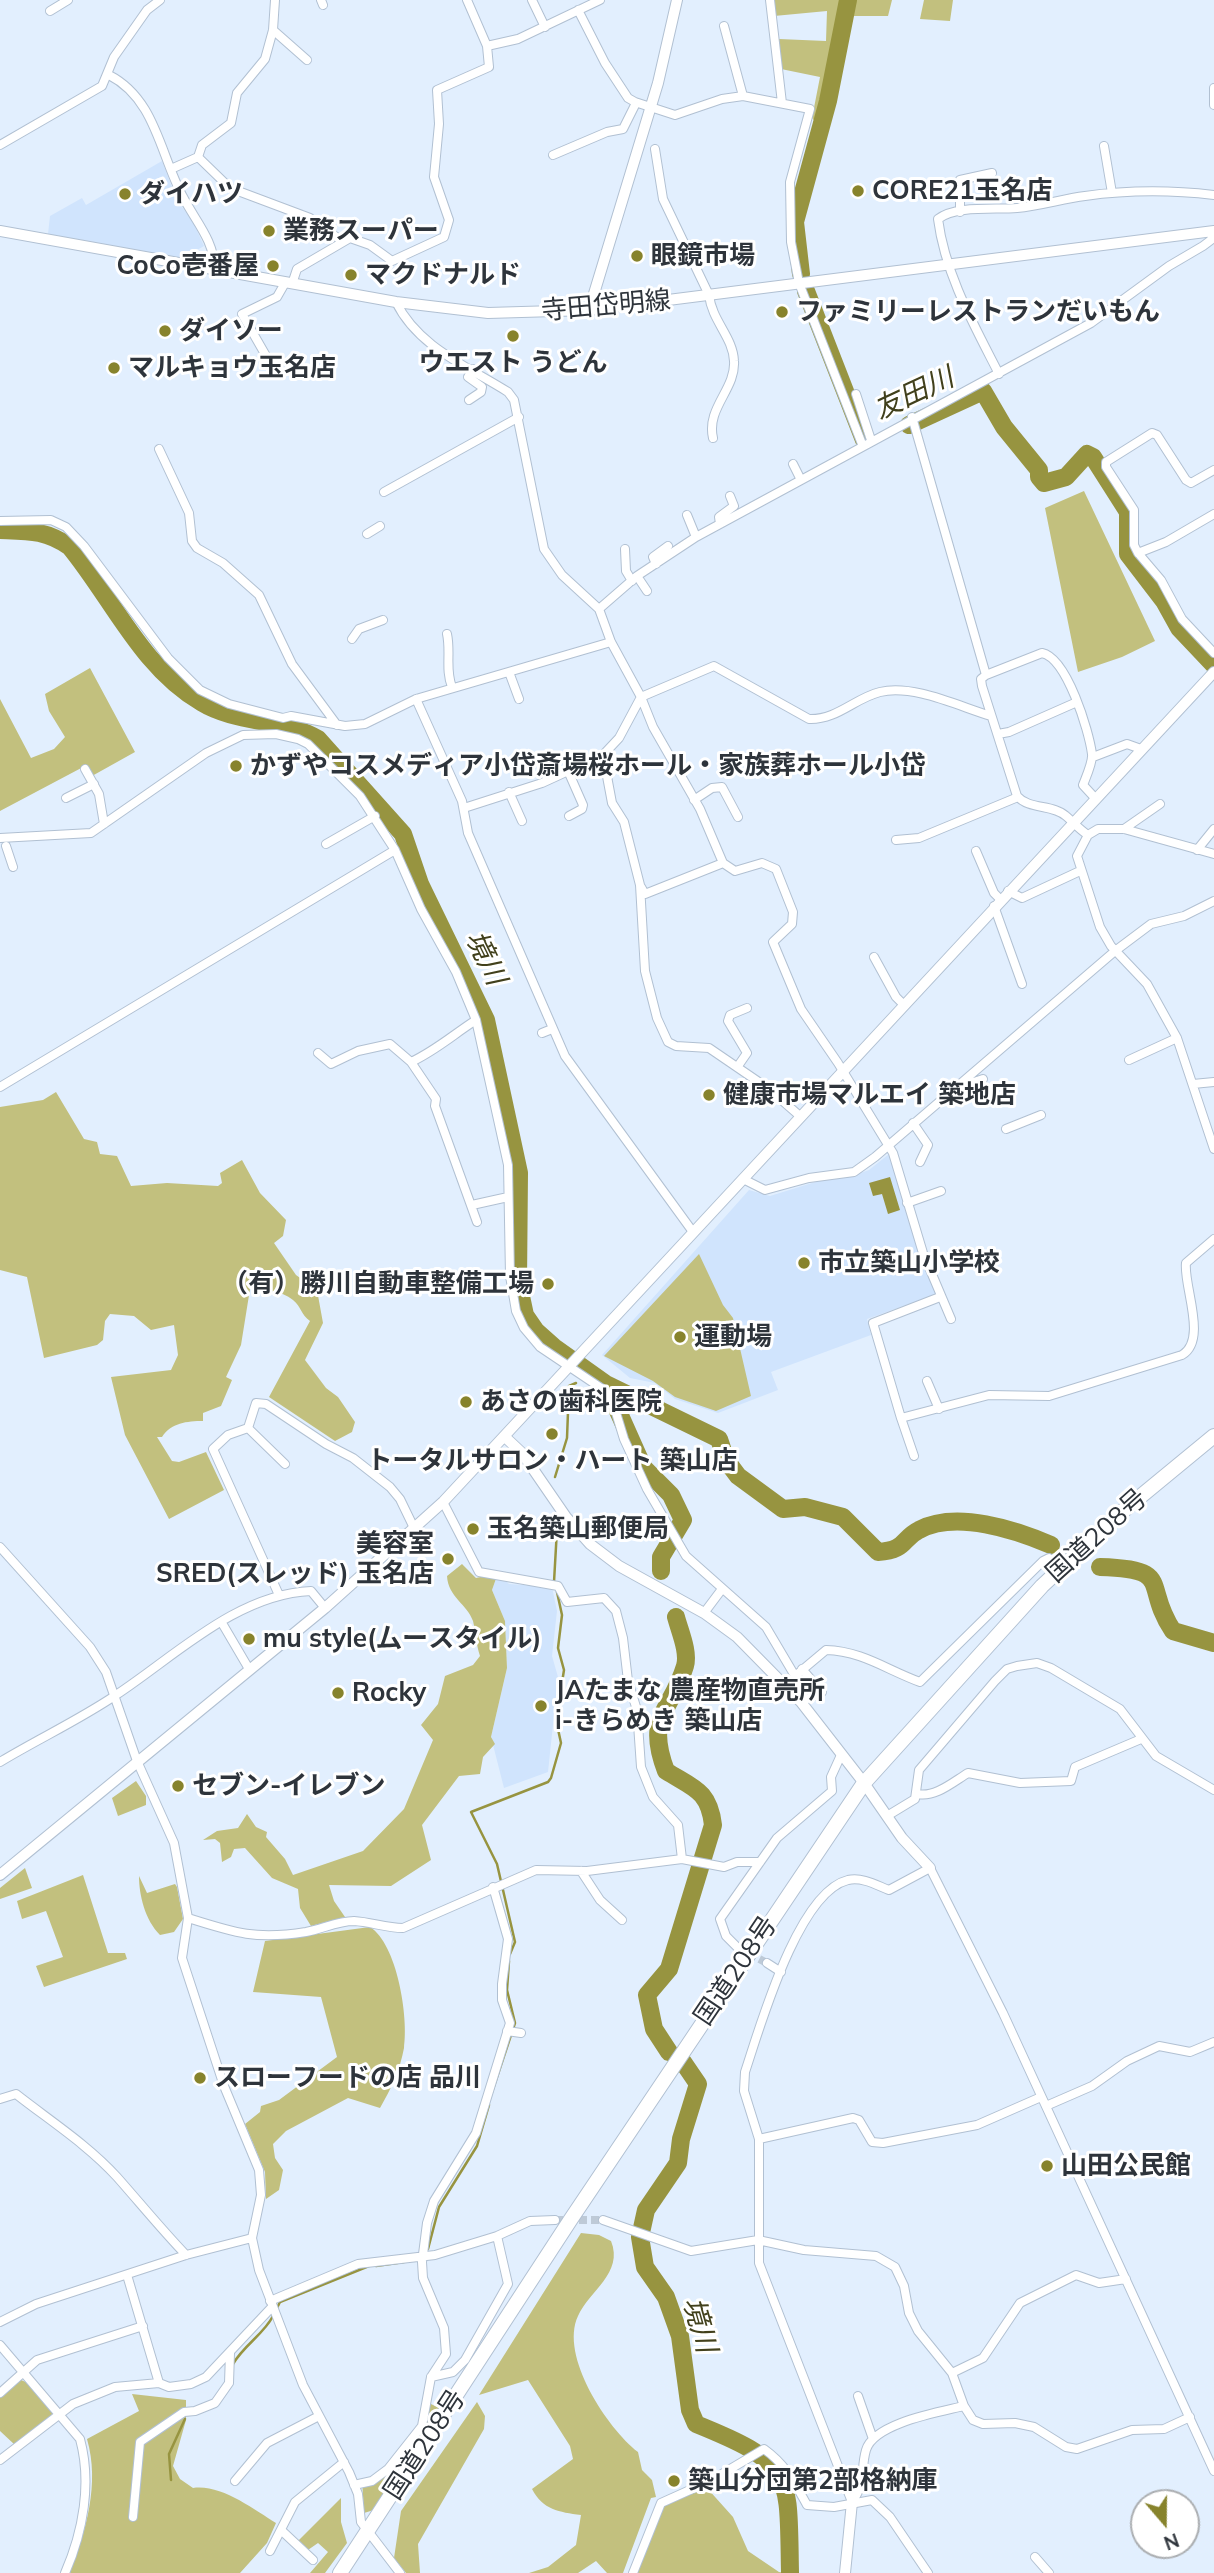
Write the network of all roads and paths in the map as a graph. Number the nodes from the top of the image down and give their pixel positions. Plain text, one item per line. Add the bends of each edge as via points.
1 (68, 0) edge
2 (142, 0) edge
3 (160, 0) edge
4 (275, 0) edge
5 (467, 0) edge
6 (532, 0) edge
7 (600, 0) edge
8 (677, 0) edge
9 (769, 0) edge
10 (50, 10) dead end
11 (147, 10) junction
12 (578, 10) junction
13 (724, 26) dead end
14 (545, 27) junction
15 (273, 30) junction
16 (486, 46) junction
17 (307, 60) dead end
18 (109, 75) junction
19 (1214, 88) edge
20 (743, 96) junction
21 (636, 103) junction
22 (782, 103) junction
23 (1214, 105) edge
24 (650, 107) junction
25 (0, 145) edge
26 (1104, 146) dead end
27 (655, 149) dead end
28 (553, 155) dead end
29 (198, 157) junction
30 (172, 169) junction
31 (992, 173) dead end
32 (1112, 193) junction
33 (1214, 195) edge
34 (960, 212) junction
35 (0, 231) edge
36 (1214, 231) edge
37 (342, 242) junction
38 (949, 263) junction
39 (215, 270) junction
40 (288, 283) junction
41 (799, 283) junction
42 (709, 295) junction
43 (396, 302) junction
44 (589, 310) junction
45 (473, 369) junction
46 (272, 372) dead end
47 (999, 374) junction
48 (856, 394) dead end
49 (469, 400) dead end
50 (519, 417) junction
51 (914, 421) junction
52 (713, 438) dead end
53 (867, 442) junction
54 (159, 449) dead end
55 (793, 464) dead end
56 (1214, 470) edge
57 (802, 480) junction
58 (384, 492) dead end
59 (730, 496) dead end
60 (1214, 514) edge
61 (687, 515) dead end
62 (0, 521) edge
63 (720, 524) junction
64 (380, 526) dead end
65 (367, 534) dead end
66 (696, 537) junction
67 (668, 546) dead end
68 (625, 549) dead end
69 (1138, 554) junction
70 (656, 564) junction
71 (635, 579) junction
72 (647, 591) dead end
73 (599, 609) junction
74 (383, 620) dead end
75 (447, 634) dead end
76 (352, 639) dead end
77 (611, 642) junction
78 (1214, 653) edge
79 (509, 672) junction
80 (1213, 673) edge
81 (986, 675) junction
82 (452, 687) junction
83 (641, 696) junction
84 (416, 699) junction
85 (519, 699) dead end
86 (1077, 702) junction
87 (991, 716) junction
88 (283, 720) junction
89 (337, 725) junction
90 (281, 734) junction
91 (998, 734) junction
92 (1141, 749) junction
93 (603, 755) junction
94 (1093, 757) junction
95 (85, 769) dead end
96 (568, 771) junction
97 (94, 784) junction
98 (509, 792) junction
99 (1018, 797) junction
100 (66, 798) dead end
101 (1095, 798) junction
102 (694, 800) junction
103 (1160, 804) dead end
104 (464, 808) junction
105 (375, 816) junction
106 (569, 816) dead end
107 (738, 817) dead end
108 (522, 821) dead end
109 (104, 824) junction
110 (1072, 824) junction
111 (1124, 829) junction
112 (1214, 829) edge
113 (1088, 835) junction
114 (0, 838) edge
115 (896, 841) dead end
116 (326, 844) dead end
117 (6, 846) dead end
118 (395, 850) junction
119 (1197, 850) junction
120 (976, 851) dead end
121 (1214, 854) edge
122 (723, 863) junction
123 (13, 867) dead end
124 (1080, 871) junction
125 (640, 886) junction
126 (1001, 899) junction
127 (1214, 901) edge
128 (1115, 951) junction
129 (874, 957) dead end
130 (1022, 984) dead end
131 (904, 1005) junction
132 (747, 1008) dead end
133 (476, 1020) junction
134 (552, 1029) junction
135 (542, 1033) dead end
136 (1177, 1038) junction
137 (318, 1053) dead end
138 (1129, 1060) dead end
139 (411, 1062) junction
140 (738, 1066) junction
141 (844, 1072) junction
142 (983, 1079) dead end
143 (1214, 1082) edge
144 (1193, 1084) junction
145 (0, 1087) edge
146 (958, 1097) dead end
147 (1041, 1115) dead end
148 (801, 1117) junction
149 (913, 1124) junction
150 (1006, 1129) dead end
151 (888, 1145) junction
152 (1214, 1149) edge
153 (920, 1162) dead end
154 (743, 1179) junction
155 (941, 1191) dead end
156 (508, 1197) junction
157 (907, 1203) junction
158 (472, 1205) junction
159 (477, 1222) dead end
160 (693, 1232) junction
161 (1214, 1239) edge
162 (940, 1297) junction
163 (951, 1319) dead end
164 (570, 1367) junction
165 (927, 1381) dead end
166 (939, 1409) junction
167 (901, 1418) junction
168 (248, 1428) junction
169 (1214, 1436) edge
170 (505, 1437) junction
171 (915, 1456) dead end
172 (285, 1464) dead end
173 (443, 1502) junction
174 (415, 1530) junction
175 (0, 1547) edge
176 (1061, 1567) junction
177 (722, 1589) junction
178 (279, 1595) junction
179 (325, 1608) junction
180 (704, 1613) junction
181 (222, 1622) junction
182 (802, 1669) junction
183 (249, 1670) junction
184 (115, 1696) junction
185 (801, 1702) junction
186 (1141, 1739) junction
187 (841, 1755) junction
188 (137, 1761) junction
189 (0, 1762) edge
190 (864, 1783) junction
191 (1214, 1790) edge
192 (917, 1794) junction
193 (887, 1816) junction
194 (682, 1859) junction
195 (760, 1862) junction
196 (930, 1868) junction
197 (581, 1871) junction
198 (0, 1875) edge
199 (494, 1887) junction
200 (188, 1918) junction
201 (622, 1920) dead end
202 (738, 1948) tunnel mouth
203 (767, 1964) tunnel mouth
204 (781, 1972) junction
205 (509, 2031) junction
206 (521, 2033) dead end
207 (1214, 2042) edge
208 (1041, 2097) junction
209 (0, 2099) edge
210 (1046, 2106) junction
211 (759, 2139) junction
212 (555, 2220) tunnel mouth
213 (603, 2220) tunnel mouth
214 (497, 2236) junction
215 (252, 2238) junction
216 (758, 2240) junction
217 (187, 2255) junction
218 (424, 2255) junction
219 (127, 2275) junction
220 (1126, 2279) junction
221 (272, 2306) junction
222 (0, 2322) edge
223 (143, 2326) junction
224 (0, 2345) edge
225 (230, 2353) junction
226 (23, 2372) junction
227 (952, 2373) junction
228 (431, 2377) junction
229 (159, 2383) junction
230 (0, 2393) edge
231 (859, 2396) dead end
232 (964, 2406) junction
233 (58, 2413) junction
234 (319, 2416) junction
235 (1190, 2417) junction
236 (873, 2439) junction
237 (0, 2460) edge
238 (344, 2462) junction
239 (1214, 2471) edge
240 (235, 2481) dead end
241 (354, 2485) junction
242 (852, 2502) junction
243 (133, 2517) dead end
244 (281, 2530) junction
245 (369, 2530) junction
246 (270, 2551) dead end
247 (1035, 2557) dead end
248 (313, 2560) dead end
249 (65, 2573) edge
250 (340, 2573) edge
251 (400, 2573) edge
252 (633, 2573) edge
253 (845, 2573) edge
254 (928, 2573) edge
255 (1049, 2573) edge

1 - 10 street
2 - 11 street
3 - 11 street
4 - 15 street
5 - 16 street
6 - 14 street
7 - 12 street
8 - 24 street
9 - 22 street
11 - 18 street via 114,57
12 - 14 street
12 - 21 street via 628,98
13 - 20 street
14 - 16 street
15 - 17 street
15 - 29 street via 265,59 237,93 231,122 202,145
16 - 37 street via 489,67 437,90 434,177 449,220 444,237 392,261 359,240
18 - 25 street via 102,86 82,99
18 - 30 street via 151,117
19 - 23 street
20 - 22 street
20 - 24 street via 675,114
21 - 24 street
21 - 28 street via 624,129
22 - 41 street via 810,109 790,183 791,242
24 - 44 street
26 - 32 street
27 - 42 street via 663,199
29 - 30 street
29 - 37 street via 230,188 310,218
30 - 39 street via 183,198 207,234
31 - 34 street via 958,183
32 - 33 street
32 - 34 street via 1023,208
34 - 38 street via 938,219
35 - 39 street, 寺田岱明線
36 - 38 street, 寺田岱明線
36 - 47 street via 1203,246 1091,323
37 - 40 street via 297,269
38 - 41 street, 寺田岱明線
38 - 47 street
39 - 40 street, 寺田岱明線
40 - 43 street, 寺田岱明線
40 - 46 street via 278,297 242,314
41 - 42 street, 寺田岱明線
41 - 53 street
42 - 44 street, 寺田岱明線
42 - 52 street via 710,312 729,344 734,363 713,412
43 - 44 street, 寺田岱明線 via 488,313
43 - 45 street via 415,332
45 - 49 street via 468,377 482,387
45 - 50 street via 508,392
47 - 51 street
48 - 53 street
50 - 58 street
50 - 73 street via 544,549 562,575
51 - 53 street
51 - 81 street
53 - 57 street
54 - 89 street via 189,513 192,541 260,595 292,664
55 - 57 street
56 - 69 street via 1191,482 1186,480 1152,433 1106,462 1134,510
57 - 63 street
59 - 63 street via 734,506 719,517
60 - 69 street
61 - 66 street
62 - 88 street via 51,520 66,527 168,657 200,690
63 - 66 street
64 - 65 street
66 - 70 street
67 - 70 street via 653,557
68 - 71 street via 626,571
69 - 78 street via 1161,580 1182,619
70 - 71 street
71 - 72 street
71 - 73 street
73 - 77 street
74 - 76 street via 359,629
75 - 82 street
77 - 79 street
77 - 83 street
79 - 82 street
79 - 85 street
80 - 92 street
81 - 86 street via 1048,654 1066,677
81 - 87 street via 981,679
82 - 84 street
83 - 87 street via 714,666 810,719 836,713 880,692 920,692
83 - 93 street via 619,738
83 - 102 street
84 - 89 street via 365,724
84 - 104 street
86 - 91 street
86 - 94 street
87 - 91 street
88 - 89 street via 291,716
88 - 90 street
90 - 105 street via 308,744
90 - 109 street via 243,735 224,742
91 - 99 street
92 - 94 street via 1126,744
92 - 101 street
93 - 96 street
93 - 125 street via 612,803 624,822
94 - 101 street via 1083,786
95 - 97 street
96 - 98 street
96 - 106 street via 583,805
97 - 100 street
97 - 109 street
98 - 104 street
98 - 108 street
99 - 110 street via 1065,814
99 - 115 street via 919,838
101 - 110 street
102 - 107 street via 722,787
102 - 122 street
103 - 111 street
104 - 134 street via 464,823
105 - 116 street
105 - 118 street
109 - 114 street via 84,835
110 - 113 street
110 - 126 street
111 - 113 street via 1098,829
111 - 119 street
112 - 119 street
113 - 124 street via 1077,856
117 - 123 street
118 - 133 street
118 - 145 street
119 - 121 street
120 - 126 street
122 - 125 street via 645,894
122 - 141 street via 735,871 762,863 776,869 793,919 774,942 801,1009
124 - 126 street via 1021,898
124 - 128 street via 1100,927
125 - 140 street via 645,971 668,1042 709,1048
126 - 130 street
126 - 131 street
127 - 128 street via 1184,916 1151,924
128 - 136 street via 1147,984
128 - 149 street
129 - 131 street
131 - 141 street
132 - 140 street via 730,1015 728,1021 747,1054
133 - 139 street
133 - 156 street via 508,1165
134 - 135 street
134 - 160 street via 588,1092
136 - 138 street
136 - 144 street
137 - 139 street via 331,1064 358,1051 390,1044
139 - 158 street via 436,1099 455,1167
140 - 148 street
141 - 148 street
141 - 151 street
142 - 146 street via 971,1083
143 - 144 street
144 - 152 street
147 - 150 street
148 - 154 street
149 - 151 street
149 - 153 street via 928,1145
151 - 154 street via 854,1172 765,1190
151 - 157 street
154 - 160 street
155 - 157 street
156 - 158 street
156 - 164 street via 510,1276 516,1311 531,1337
157 - 162 street
158 - 159 street
160 - 164 street
161 - 166 street via 1186,1263 1194,1313 1188,1352 1049,1396 989,1395
162 - 163 street
162 - 167 street via 873,1323
164 - 170 street
164 - 177 street via 604,1390 613,1403 624,1439 678,1544
165 - 166 street
166 - 167 street
167 - 171 street
168 - 172 street
168 - 174 street via 256,1403 266,1404 353,1458 390,1487
168 - 178 street via 228,1435 213,1449
169 - 176 highway, 国道208号
170 - 173 street
170 - 180 street via 590,1544
173 - 174 street
173 - 194 street via 479,1572 558,1586 567,1602 604,1598 616,1611 628,1682 638,1710 641,1767 653,1797 678,1825
174 - 179 street
175 - 184 street via 90,1647
176 - 182 street via 1049,1558 1043,1561 919,1682 845,1651 826,1650
176 - 190 highway, 国道208号
177 - 180 street
177 - 182 street via 766,1627 795,1676
178 - 179 street via 311,1591
178 - 181 street
179 - 183 street
180 - 185 street via 737,1637
181 - 183 street
181 - 184 street
182 - 185 street via 822,1692
183 - 188 street
184 - 188 street
184 - 189 street
185 - 187 street
186 - 191 street via 1156,1756
186 - 192 street via 1075,1767 1071,1781 1020,1783 968,1773 934,1793
186 - 192 street via 1121,1709 1091,1690 1037,1663 1017,1666 995,1681 919,1770
187 - 190 street
187 - 195 street via 831,1777 832,1791 779,1835
188 - 198 street
188 - 200 street via 174,1843
190 - 193 street
190 - 245 highway, 国道208号 via 593,2185
192 - 193 street
193 - 196 street
194 - 195 street via 724,1867
194 - 197 street
195 - 202 street via 720,1919 726,1936
196 - 204 street via 889,1891 866,1880 834,1887 805,1917
196 - 208 street
197 - 199 street via 536,1870
197 - 201 street via 600,1900
199 - 200 street via 403,1928 355,1921 261,1936 232,1934
199 - 205 street via 508,1938 502,2000
200 - 215 street via 182,1958 224,2086 259,2170 261,2195
203 - 204 street
204 - 211 street via 745,2072 744,2091
205 - 206 street
205 - 218 street via 476,2133 434,2201
207 - 210 street via 1190,2052 1159,2046
208 - 210 street
208 - 211 street via 977,2125 883,2143 872,2142 853,2118
209 - 217 street via 16,2094 75,2140 116,2176
210 - 220 street
211 - 216 street
212 - 214 street via 530,2221
213 - 216 street via 691,2251
214 - 218 street
214 - 228 street via 508,2284 465,2360 453,2372
215 - 217 street
215 - 221 street
216 - 227 street via 804,2250 876,2256 895,2267 918,2331
216 - 242 street via 759,2263 770,2296 800,2361
217 - 219 street
218 - 221 street via 358,2264
218 - 228 street via 424,2278 444,2328 446,2354
219 - 222 street via 36,2304
219 - 223 street
220 - 227 street via 1099,2283 1076,2275 1020,2302 983,2358
220 - 235 street
221 - 225 street
221 - 234 street
223 - 226 street via 37,2360
223 - 229 street
224 - 226 street
225 - 229 street via 206,2377 191,2384 169,2387
225 - 243 street via 229,2384 215,2403 184,2412 140,2442
226 - 230 street
226 - 233 street
227 - 232 street
228 - 241 street via 422,2427 388,2469 372,2481
229 - 233 street via 115,2387
231 - 236 street
232 - 235 street via 973,2420 983,2424 1034,2427 1077,2449 1132,2430 1164,2429
232 - 236 street via 908,2421
233 - 237 street
233 - 249 street via 80,2440 87,2482 78,2536
234 - 238 street
234 - 240 street via 267,2443
235 - 239 street
236 - 242 street via 866,2449 862,2488
238 - 241 street
238 - 244 street via 295,2502
241 - 245 street via 361,2522
242 - 252 street via 834,2507 807,2505 790,2472 775,2454 764,2449 661,2503
242 - 253 street
242 - 254 street via 872,2501 890,2516
244 - 246 street
244 - 248 street
245 - 250 highway, 国道208号
245 - 251 street
247 - 255 street

